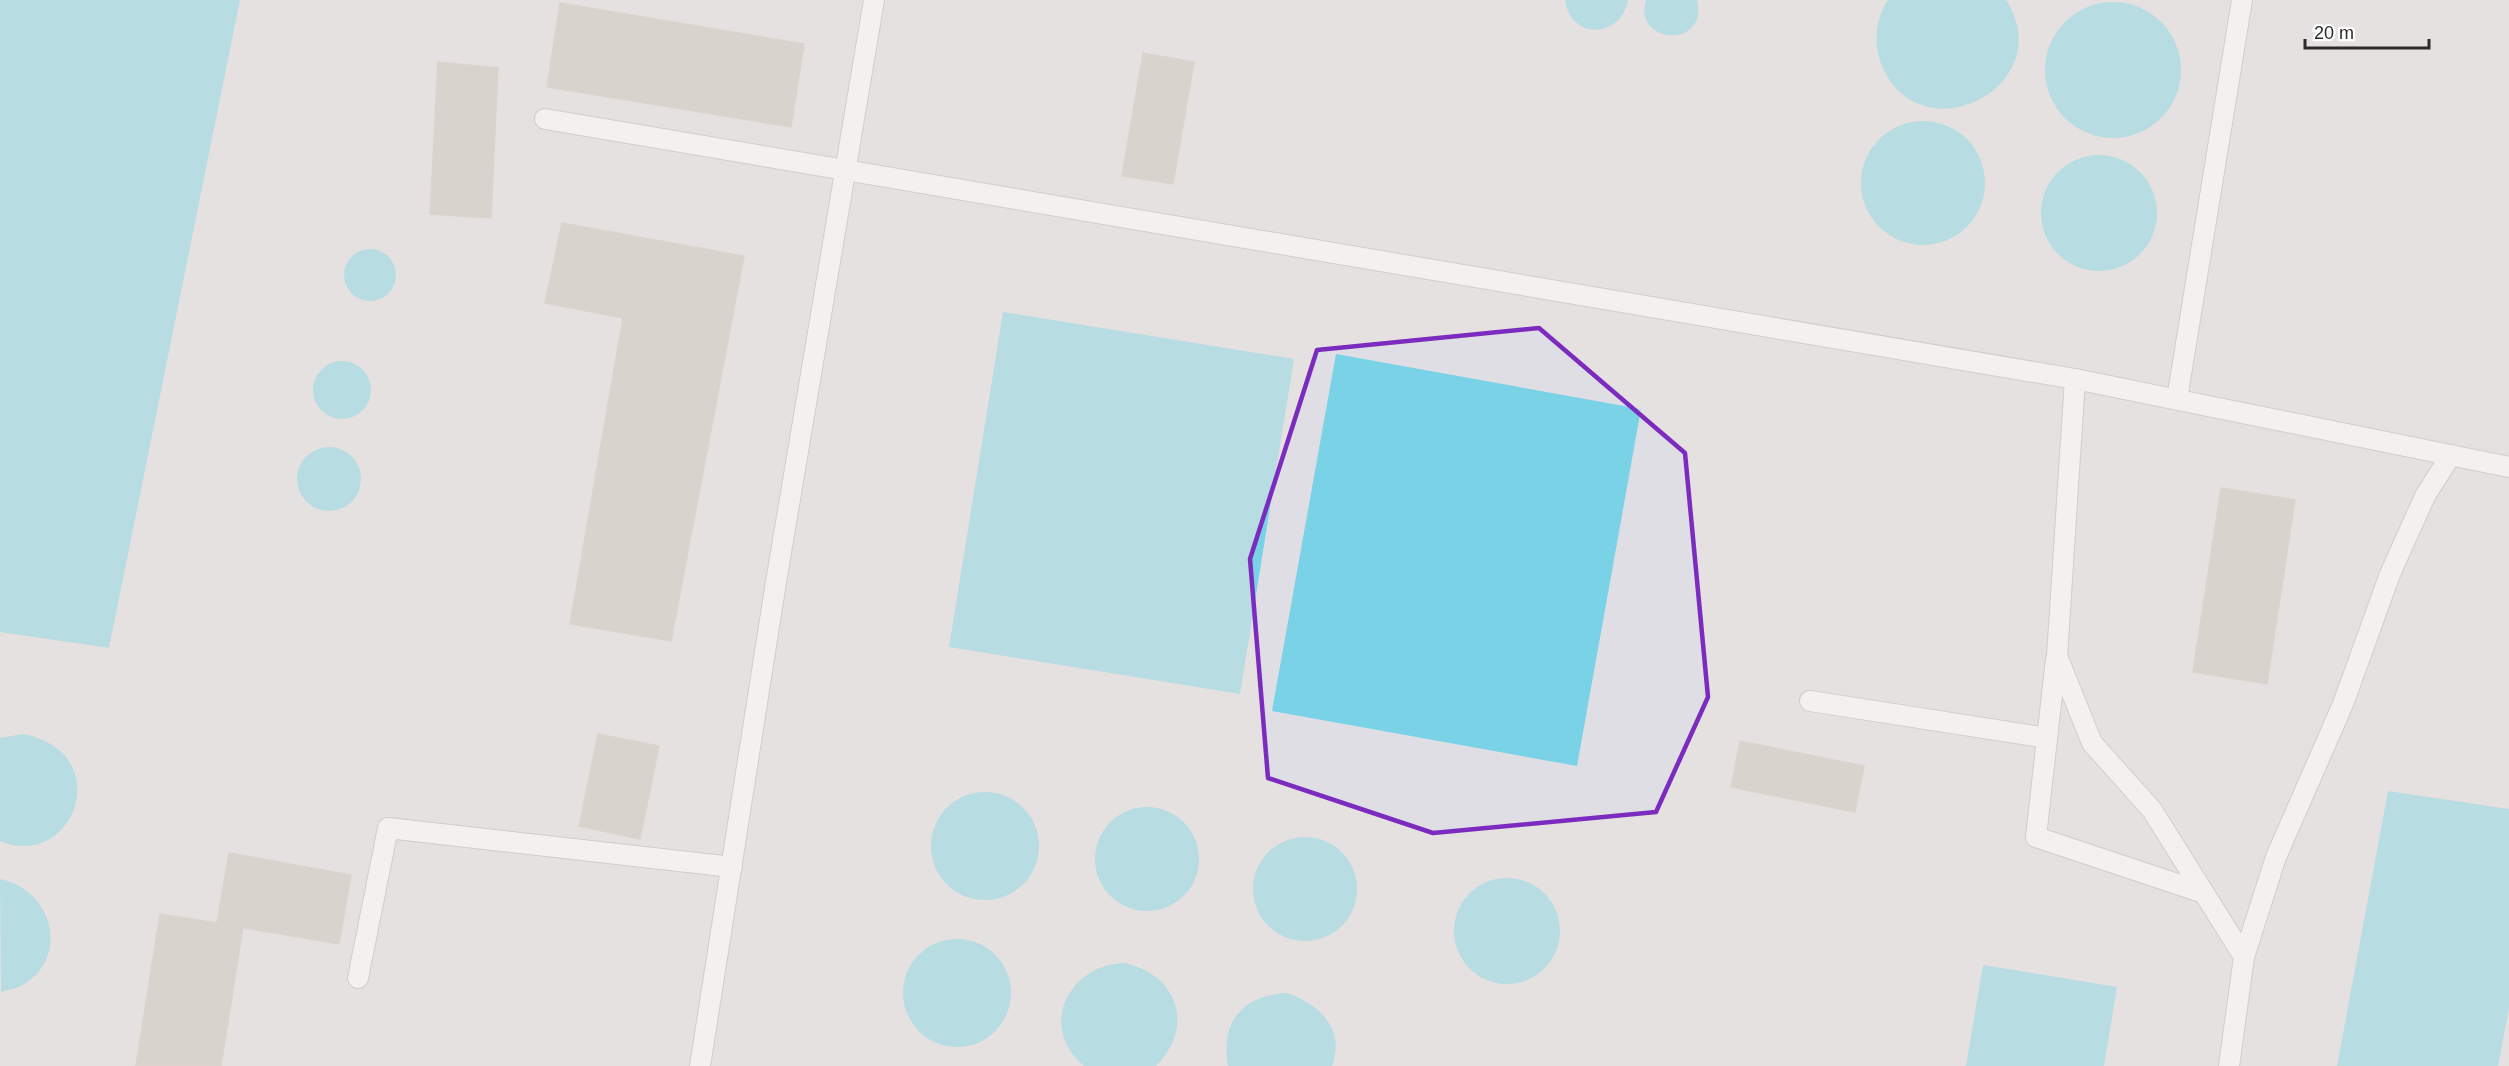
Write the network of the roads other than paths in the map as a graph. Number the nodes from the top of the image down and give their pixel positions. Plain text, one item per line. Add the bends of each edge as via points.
1 (874, 0) edge
2 (2241, 0) edge
3 (545, 119) dead end
4 (846, 170) junction
5 (2075, 379) junction
6 (2177, 399) junction
7 (2451, 455) junction
8 (2509, 467) edge
9 (2057, 656) junction
10 (1809, 701) dead end
11 (2047, 738) junction
12 (732, 867) junction
13 (2204, 892) junction
14 (2244, 957) junction
15 (358, 978) dead end
16 (700, 1066) edge
17 (2229, 1066) edge

1 - 4 lane
2 - 6 lane
3 - 4 lane
4 - 5 lane
4 - 12 lane
5 - 6 lane
5 - 9 lane
6 - 7 lane
7 - 8 lane
7 - 14 lane via 2425,496 2390,574 2343,704 2276,857
9 - 11 lane
9 - 13 lane via 2092,743 2152,810
10 - 11 lane
11 - 13 lane via 2036,837
12 - 15 lane via 388,828
12 - 16 lane
13 - 14 lane
14 - 17 lane

